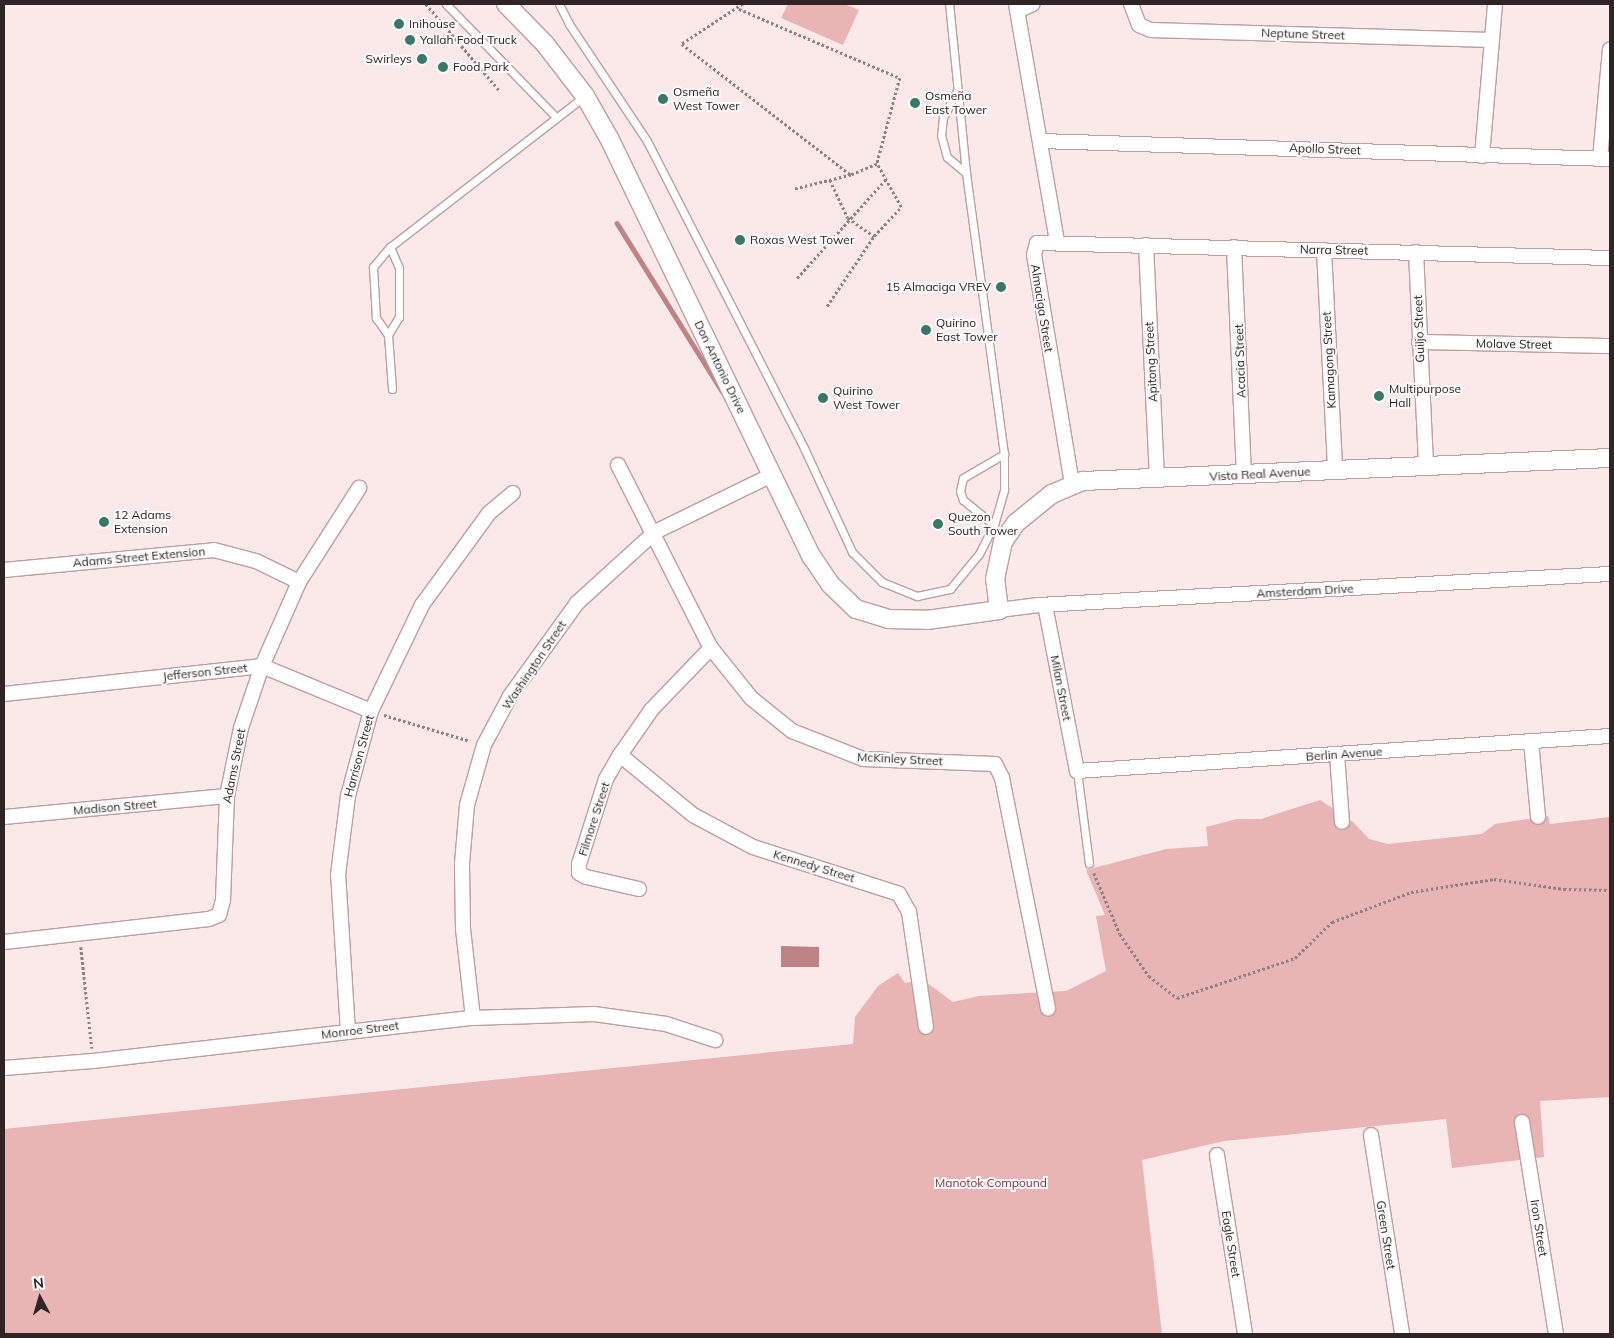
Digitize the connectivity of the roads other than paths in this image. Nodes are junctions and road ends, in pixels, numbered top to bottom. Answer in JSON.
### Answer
{"nodes":[{"id":1,"x":446,"y":4,"type":"edge"},
{"id":2,"x":559,"y":4,"type":"edge"},
{"id":3,"x":949,"y":4,"type":"edge"},
{"id":4,"x":1033,"y":4,"type":"edge"},
{"id":5,"x":1131,"y":4,"type":"edge"},
{"id":6,"x":1495,"y":4,"type":"edge"},
{"id":7,"x":512,"y":6,"type":"edge"},
{"id":8,"x":1016,"y":7,"type":"edge"},
{"id":9,"x":1491,"y":40,"type":"junction"},
{"id":10,"x":1610,"y":49,"type":"edge"},
{"id":11,"x":958,"y":90,"type":"junction"},
{"id":12,"x":585,"y":96,"type":"junction"},
{"id":13,"x":555,"y":116,"type":"junction"},
{"id":14,"x":1040,"y":141,"type":"junction"},
{"id":15,"x":1482,"y":156,"type":"junction"},
{"id":16,"x":1605,"y":159,"type":"edge"},
{"id":17,"x":966,"y":173,"type":"junction"},
{"id":18,"x":1057,"y":241,"type":"junction"},
{"id":19,"x":1146,"y":245,"type":"junction"},
{"id":20,"x":390,"y":247,"type":"junction"},
{"id":21,"x":1234,"y":247,"type":"junction"},
{"id":22,"x":1324,"y":250,"type":"junction"},
{"id":23,"x":1416,"y":252,"type":"junction"},
{"id":24,"x":1610,"y":258,"type":"edge"},
{"id":25,"x":388,"y":335,"type":"junction"},
{"id":26,"x":1419,"y":342,"type":"junction"},
{"id":27,"x":1610,"y":346,"type":"edge"},
{"id":28,"x":392,"y":389,"type":"dead end"},
{"id":29,"x":1004,"y":454,"type":"junction"},
{"id":30,"x":1610,"y":458,"type":"edge"},
{"id":31,"x":618,"y":465,"type":"dead end"},
{"id":32,"x":1426,"y":465,"type":"junction"},
{"id":33,"x":1335,"y":469,"type":"junction"},
{"id":34,"x":772,"y":475,"type":"junction"},
{"id":35,"x":1244,"y":475,"type":"junction"},
{"id":36,"x":1157,"y":479,"type":"junction"},
{"id":37,"x":1072,"y":484,"type":"junction"},
{"id":38,"x":359,"y":488,"type":"dead end"},
{"id":39,"x":513,"y":493,"type":"dead end"},
{"id":40,"x":994,"y":525,"type":"junction"},
{"id":41,"x":654,"y":532,"type":"junction"},
{"id":42,"x":4,"y":570,"type":"edge"},
{"id":43,"x":1610,"y":574,"type":"edge"},
{"id":44,"x":299,"y":582,"type":"junction"},
{"id":45,"x":1045,"y":605,"type":"junction"},
{"id":46,"x":999,"y":610,"type":"junction"},
{"id":47,"x":711,"y":648,"type":"junction"},
{"id":48,"x":262,"y":666,"type":"junction"},
{"id":49,"x":4,"y":694,"type":"edge"},
{"id":50,"x":371,"y":711,"type":"junction"},
{"id":51,"x":1610,"y":736,"type":"edge"},
{"id":52,"x":1531,"y":741,"type":"junction"},
{"id":53,"x":1337,"y":754,"type":"junction"},
{"id":54,"x":620,"y":755,"type":"junction"},
{"id":55,"x":1077,"y":771,"type":"junction"},
{"id":56,"x":226,"y":796,"type":"junction"},
{"id":57,"x":4,"y":817,"type":"edge"},
{"id":58,"x":1538,"y":817,"type":"dead end"},
{"id":59,"x":1342,"y":822,"type":"dead end"},
{"id":60,"x":1090,"y":863,"type":"road end"},
{"id":61,"x":639,"y":889,"type":"dead end"},
{"id":62,"x":4,"y":942,"type":"edge"},
{"id":63,"x":1048,"y":1008,"type":"dead end"},
{"id":64,"x":473,"y":1018,"type":"junction"},
{"id":65,"x":926,"y":1027,"type":"dead end"},
{"id":66,"x":348,"y":1032,"type":"junction"},
{"id":67,"x":715,"y":1040,"type":"dead end"},
{"id":68,"x":4,"y":1068,"type":"edge"},
{"id":69,"x":1522,"y":1122,"type":"dead end"},
{"id":70,"x":1371,"y":1135,"type":"dead end"},
{"id":71,"x":1217,"y":1155,"type":"dead end"},
{"id":72,"x":1245,"y":1334,"type":"edge"},
{"id":73,"x":1402,"y":1334,"type":"edge"},
{"id":74,"x":1556,"y":1334,"type":"edge"}],
"edges":[{"from":1,"to":13,"type":"lane"},
{"from":2,"to":40,"type":"lane"},
{"from":3,"to":11,"type":"lane"},
{"from":4,"to":8,"type":"street"},
{"from":5,"to":9,"type":"street","name":"Neptune Street"},
{"from":6,"to":9,"type":"street"},
{"from":7,"to":12,"type":"street","name":"Don Antonio Drive"},
{"from":8,"to":14,"type":"street"},
{"from":9,"to":15,"type":"street"},
{"from":10,"to":16,"type":"street"},
{"from":11,"to":17,"type":"lane"},
{"from":11,"to":17,"type":"lane"},
{"from":12,"to":13,"type":"lane"},
{"from":12,"to":34,"type":"street","name":"Don Antonio Drive"},
{"from":13,"to":20,"type":"lane"},
{"from":14,"to":15,"type":"street","name":"Apollo Street"},
{"from":14,"to":18,"type":"street"},
{"from":15,"to":16,"type":"street","name":"Apollo Street"},
{"from":17,"to":29,"type":"lane"},
{"from":18,"to":19,"type":"street","name":"Narra Street"},
{"from":18,"to":37,"type":"street","name":"Almaciga Street"},
{"from":19,"to":21,"type":"street","name":"Narra Street"},
{"from":19,"to":36,"type":"street","name":"Apitong Street"},
{"from":20,"to":25,"type":"lane"},
{"from":20,"to":25,"type":"lane"},
{"from":21,"to":22,"type":"street","name":"Narra Street"},
{"from":21,"to":35,"type":"street","name":"Acacia Street"},
{"from":22,"to":23,"type":"street","name":"Narra Street"},
{"from":22,"to":33,"type":"street","name":"Kamagong Street"},
{"from":23,"to":24,"type":"street","name":"Narra Street"},
{"from":23,"to":26,"type":"street","name":"Guiljo Street"},
{"from":25,"to":28,"type":"lane"},
{"from":26,"to":27,"type":"street","name":"Molave Street"},
{"from":26,"to":32,"type":"street","name":"Guiljo Street"},
{"from":29,"to":40,"type":"lane"},
{"from":29,"to":40,"type":"lane"},
{"from":30,"to":32,"type":"street","name":"Vista Real Avenue"},
{"from":31,"to":41,"type":"street","name":"McKinley Street"},
{"from":32,"to":33,"type":"street","name":"Vista Real Avenue"},
{"from":33,"to":35,"type":"street","name":"Vista Real Avenue"},
{"from":34,"to":41,"type":"street","name":"Washington Street"},
{"from":34,"to":46,"type":"street","name":"Don Antonio Drive"},
{"from":35,"to":36,"type":"street","name":"Vista Real Avenue"},
{"from":36,"to":37,"type":"street","name":"Vista Real Avenue"},
{"from":37,"to":46,"type":"street","name":"Vista Real Avenue"},
{"from":38,"to":44,"type":"street","name":"Adams Street"},
{"from":39,"to":50,"type":"street","name":"Harrison Street"},
{"from":41,"to":47,"type":"street","name":"McKinley Street"},
{"from":41,"to":64,"type":"street","name":"Washington Street"},
{"from":42,"to":44,"type":"street","name":"Adams Street Extension"},
{"from":43,"to":45,"type":"street","name":"Amsterdam Drive"},
{"from":44,"to":48,"type":"street","name":"Adams Street"},
{"from":45,"to":46,"type":"street","name":"Amsterdam Drive"},
{"from":45,"to":55,"type":"street","name":"Milan Street"},
{"from":47,"to":54,"type":"street","name":"Filmore Street"},
{"from":47,"to":63,"type":"street","name":"McKinley Street"},
{"from":48,"to":49,"type":"street","name":"Jefferson Street"},
{"from":48,"to":50,"type":"street","name":"Jefferson Street"},
{"from":48,"to":56,"type":"street","name":"Adams Street"},
{"from":50,"to":66,"type":"street","name":"Harrison Street"},
{"from":51,"to":52,"type":"street","name":"Berlin Avenue"},
{"from":52,"to":53,"type":"street","name":"Berlin Avenue"},
{"from":52,"to":58,"type":"street"},
{"from":53,"to":55,"type":"street","name":"Berlin Avenue"},
{"from":53,"to":59,"type":"street"},
{"from":54,"to":61,"type":"street","name":"Filmore Street"},
{"from":54,"to":65,"type":"street","name":"Kennedy Street"},
{"from":55,"to":60,"type":"lane"},
{"from":56,"to":57,"type":"street","name":"Madison Street"},
{"from":56,"to":62,"type":"street","name":"Adams Street"},
{"from":64,"to":66,"type":"street","name":"Monroe Street"},
{"from":64,"to":67,"type":"street","name":"Monroe Street"},
{"from":66,"to":68,"type":"street","name":"Monroe Street"},
{"from":69,"to":74,"type":"street","name":"Iron Street"},
{"from":70,"to":73,"type":"street","name":"Green Street"},
{"from":71,"to":72,"type":"street","name":"Eagle Street"}]}
